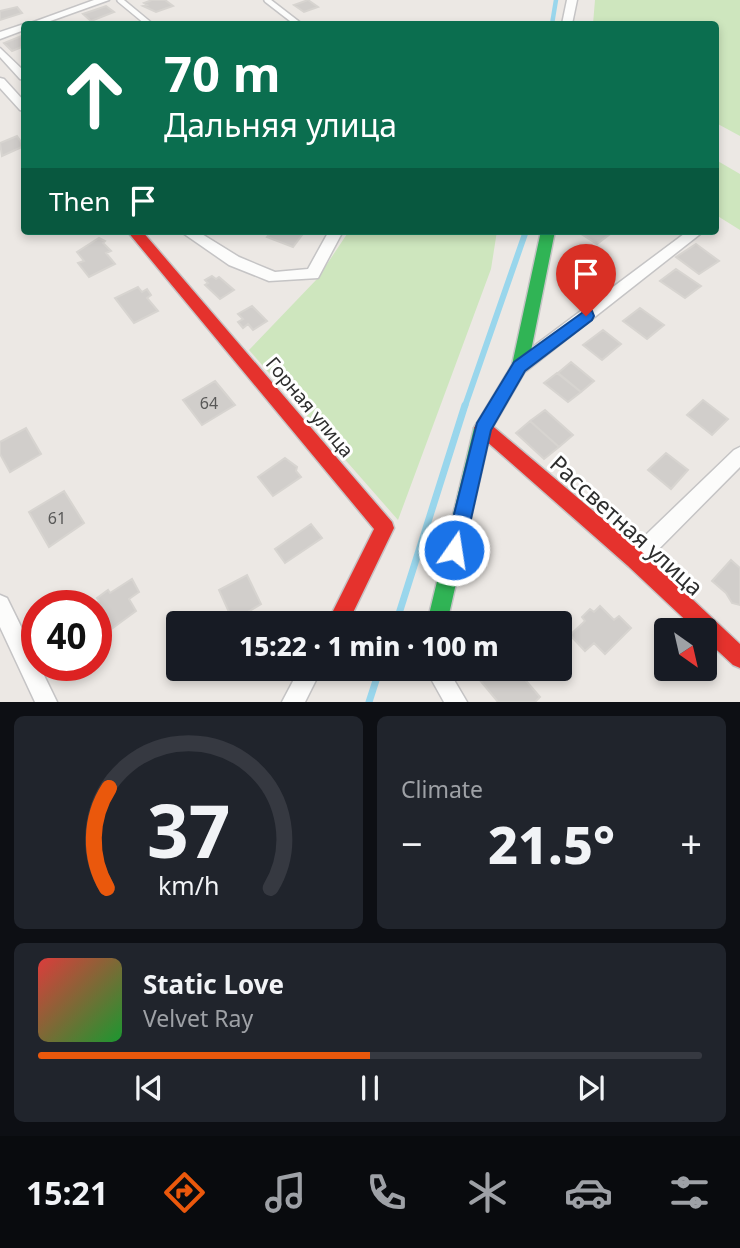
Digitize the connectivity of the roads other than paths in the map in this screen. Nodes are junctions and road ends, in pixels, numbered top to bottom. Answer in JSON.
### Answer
{"nodes":[{"id":1,"x":104,"y":0,"type":"edge"},
{"id":2,"x":120,"y":0,"type":"edge"},
{"id":3,"x":267,"y":0,"type":"edge"},
{"id":4,"x":572,"y":0,"type":"edge"},
{"id":5,"x":42,"y":21,"type":"edge"},
{"id":6,"x":145,"y":21,"type":"edge"},
{"id":7,"x":294,"y":21,"type":"edge"},
{"id":8,"x":568,"y":21,"type":"edge"},
{"id":9,"x":21,"y":28,"type":"edge"},
{"id":10,"x":0,"y":36,"type":"edge"},
{"id":11,"x":0,"y":51,"type":"edge"},
{"id":12,"x":21,"y":74,"type":"edge"},
{"id":13,"x":0,"y":81,"type":"edge"},
{"id":14,"x":21,"y":105,"type":"edge"},
{"id":15,"x":142,"y":235,"type":"edge"},
{"id":16,"x":193,"y":235,"type":"edge"},
{"id":17,"x":335,"y":235,"type":"edge"},
{"id":18,"x":547,"y":235,"type":"edge"},
{"id":19,"x":692,"y":235,"type":"edge"},
{"id":20,"x":520,"y":366,"type":"junction"},
{"id":21,"x":483,"y":428,"type":"junction"},
{"id":22,"x":740,"y":456,"type":"edge"},
{"id":23,"x":635,"y":559,"type":"junction"},
{"id":24,"x":0,"y":605,"type":"edge"},
{"id":25,"x":343,"y":611,"type":"edge"},
{"id":26,"x":440,"y":611,"type":"edge"},
{"id":27,"x":740,"y":658,"type":"edge"},
{"id":28,"x":305,"y":681,"type":"edge"},
{"id":29,"x":443,"y":681,"type":"edge"},
{"id":30,"x":46,"y":702,"type":"edge"},
{"id":31,"x":293,"y":702,"type":"edge"},
{"id":32,"x":456,"y":702,"type":"edge"}],
"edges":[{"from":1,"to":5,"type":"street"},
{"from":2,"to":6,"type":"lane"},
{"from":3,"to":7,"type":"lane"},
{"from":4,"to":8,"type":"street"},
{"from":9,"to":10,"type":"street"},
{"from":11,"to":12,"type":"street"},
{"from":13,"to":14,"type":"street"},
{"from":15,"to":25,"type":"street","name":"Горная улица"},
{"from":16,"to":17,"type":"street"},
{"from":18,"to":20,"type":"street"},
{"from":19,"to":20,"type":"street"},
{"from":20,"to":21,"type":"street"},
{"from":21,"to":23,"type":"street","name":"Рассветная улица"},
{"from":21,"to":26,"type":"street"},
{"from":22,"to":23,"type":"street"},
{"from":23,"to":27,"type":"street","name":"Рассветная улица"},
{"from":24,"to":30,"type":"street"},
{"from":28,"to":31,"type":"street"},
{"from":29,"to":32,"type":"street"}]}
